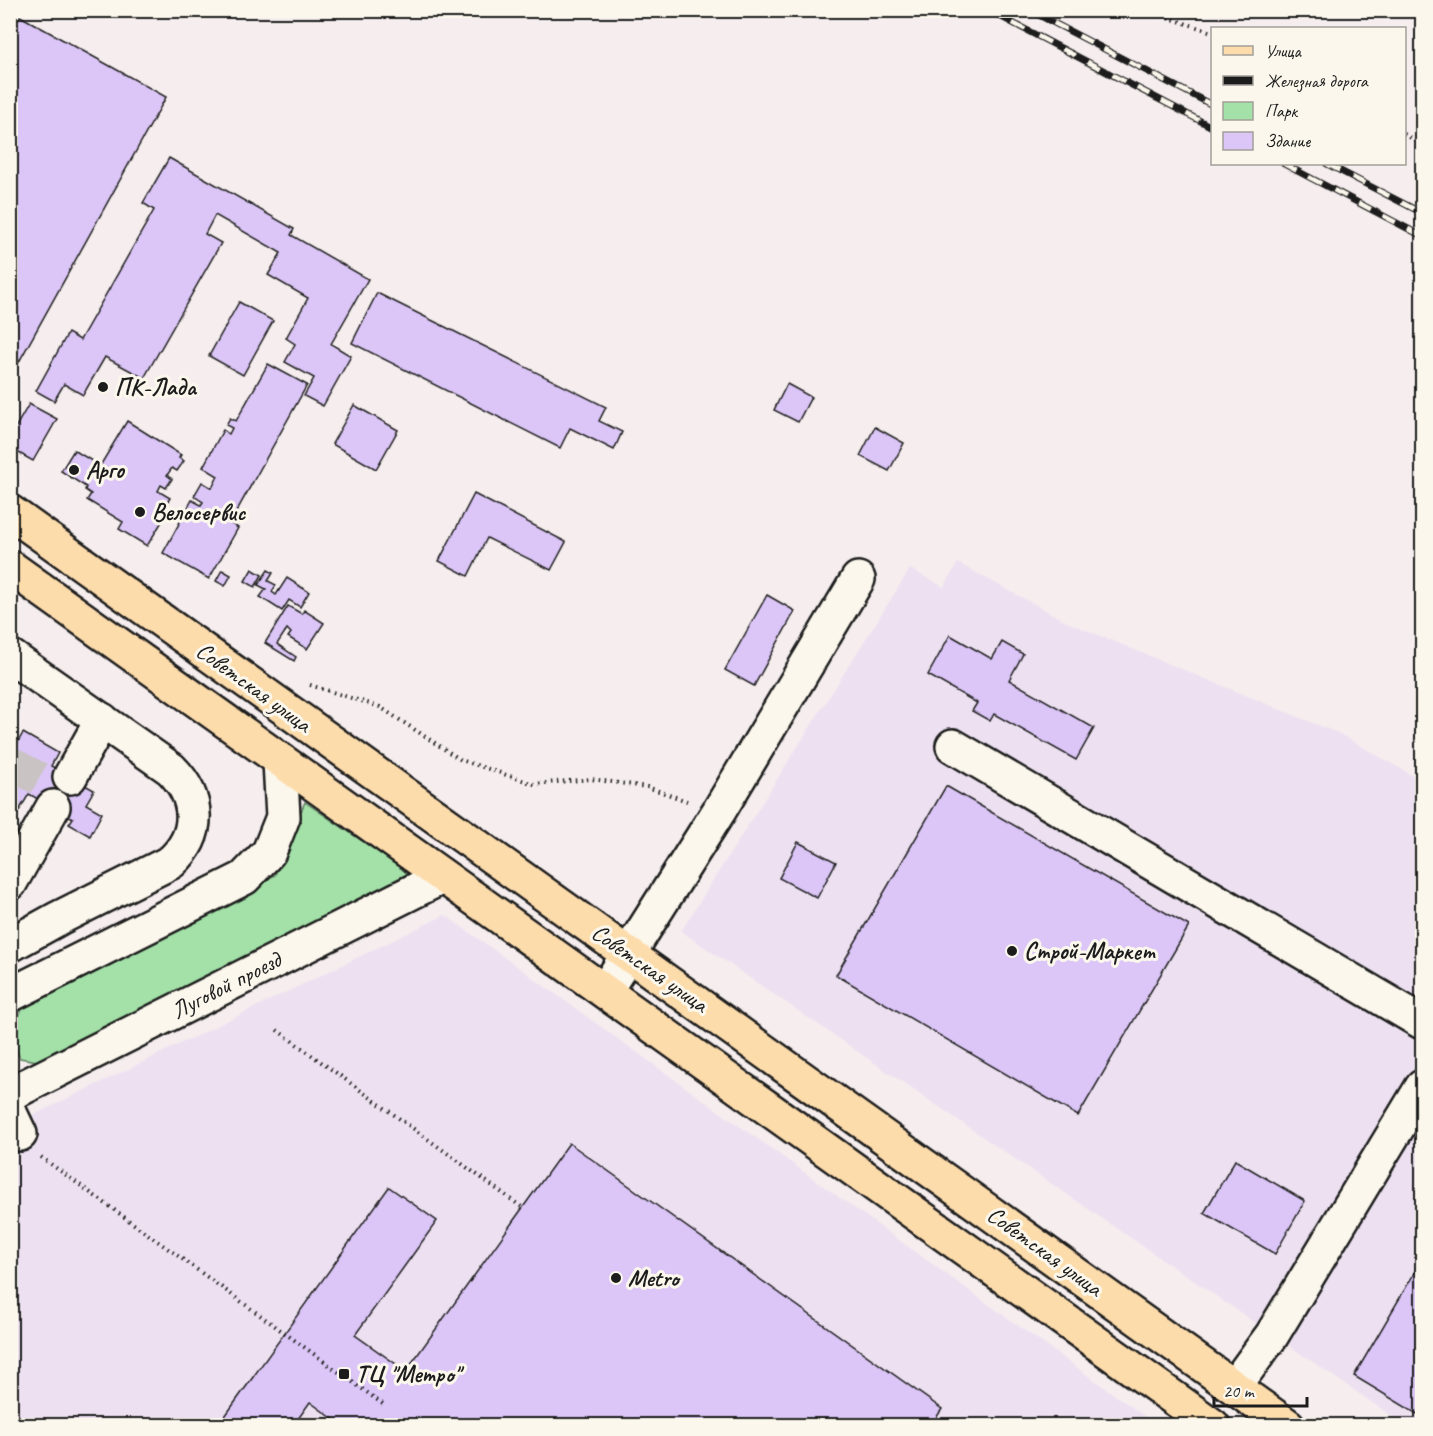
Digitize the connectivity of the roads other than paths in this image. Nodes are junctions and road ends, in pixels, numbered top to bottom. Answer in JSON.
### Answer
{"nodes":[{"id":1,"x":10,"y":512,"type":"edge"},
{"id":2,"x":10,"y":567,"type":"edge"},
{"id":3,"x":858,"y":579,"type":"dead end"},
{"id":4,"x":10,"y":656,"type":"edge"},
{"id":5,"x":102,"y":720,"type":"junction"},
{"id":6,"x":952,"y":746,"type":"dead end"},
{"id":7,"x":280,"y":761,"type":"junction"},
{"id":8,"x":70,"y":777,"type":"dead end"},
{"id":9,"x":53,"y":807,"type":"dead end"},
{"id":10,"x":441,"y":877,"type":"junction"},
{"id":11,"x":10,"y":883,"type":"edge"},
{"id":12,"x":12,"y":937,"type":"edge"},
{"id":13,"x":630,"y":954,"type":"junction"},
{"id":14,"x":605,"y":991,"type":"junction"},
{"id":15,"x":10,"y":995,"type":"edge"},
{"id":16,"x":1422,"y":1022,"type":"edge"},
{"id":17,"x":1422,"y":1087,"type":"edge"},
{"id":18,"x":10,"y":1094,"type":"edge"},
{"id":19,"x":1234,"y":1387,"type":"junction"},
{"id":20,"x":1199,"y":1422,"type":"edge"},
{"id":21,"x":1288,"y":1425,"type":"edge"}],
"edges":[{"from":1,"to":13,"type":"main road","name":"Советская улица"},
{"from":2,"to":7,"type":"main road","name":"Советская улица"},
{"from":3,"to":13,"type":"street"},
{"from":4,"to":5,"type":"street"},
{"from":5,"to":8,"type":"street"},
{"from":5,"to":12,"type":"street"},
{"from":6,"to":16,"type":"street"},
{"from":7,"to":10,"type":"main road","name":"Советская улица"},
{"from":7,"to":15,"type":"street"},
{"from":9,"to":11,"type":"street"},
{"from":10,"to":14,"type":"main road","name":"Советская улица"},
{"from":10,"to":18,"type":"street","name":"Луговой проезд"},
{"from":13,"to":14,"type":"street"},
{"from":13,"to":19,"type":"main road","name":"Советская улица"},
{"from":14,"to":20,"type":"main road","name":"Советская улица"},
{"from":17,"to":19,"type":"street"},
{"from":19,"to":21,"type":"main road","name":"Советская улица"}]}
